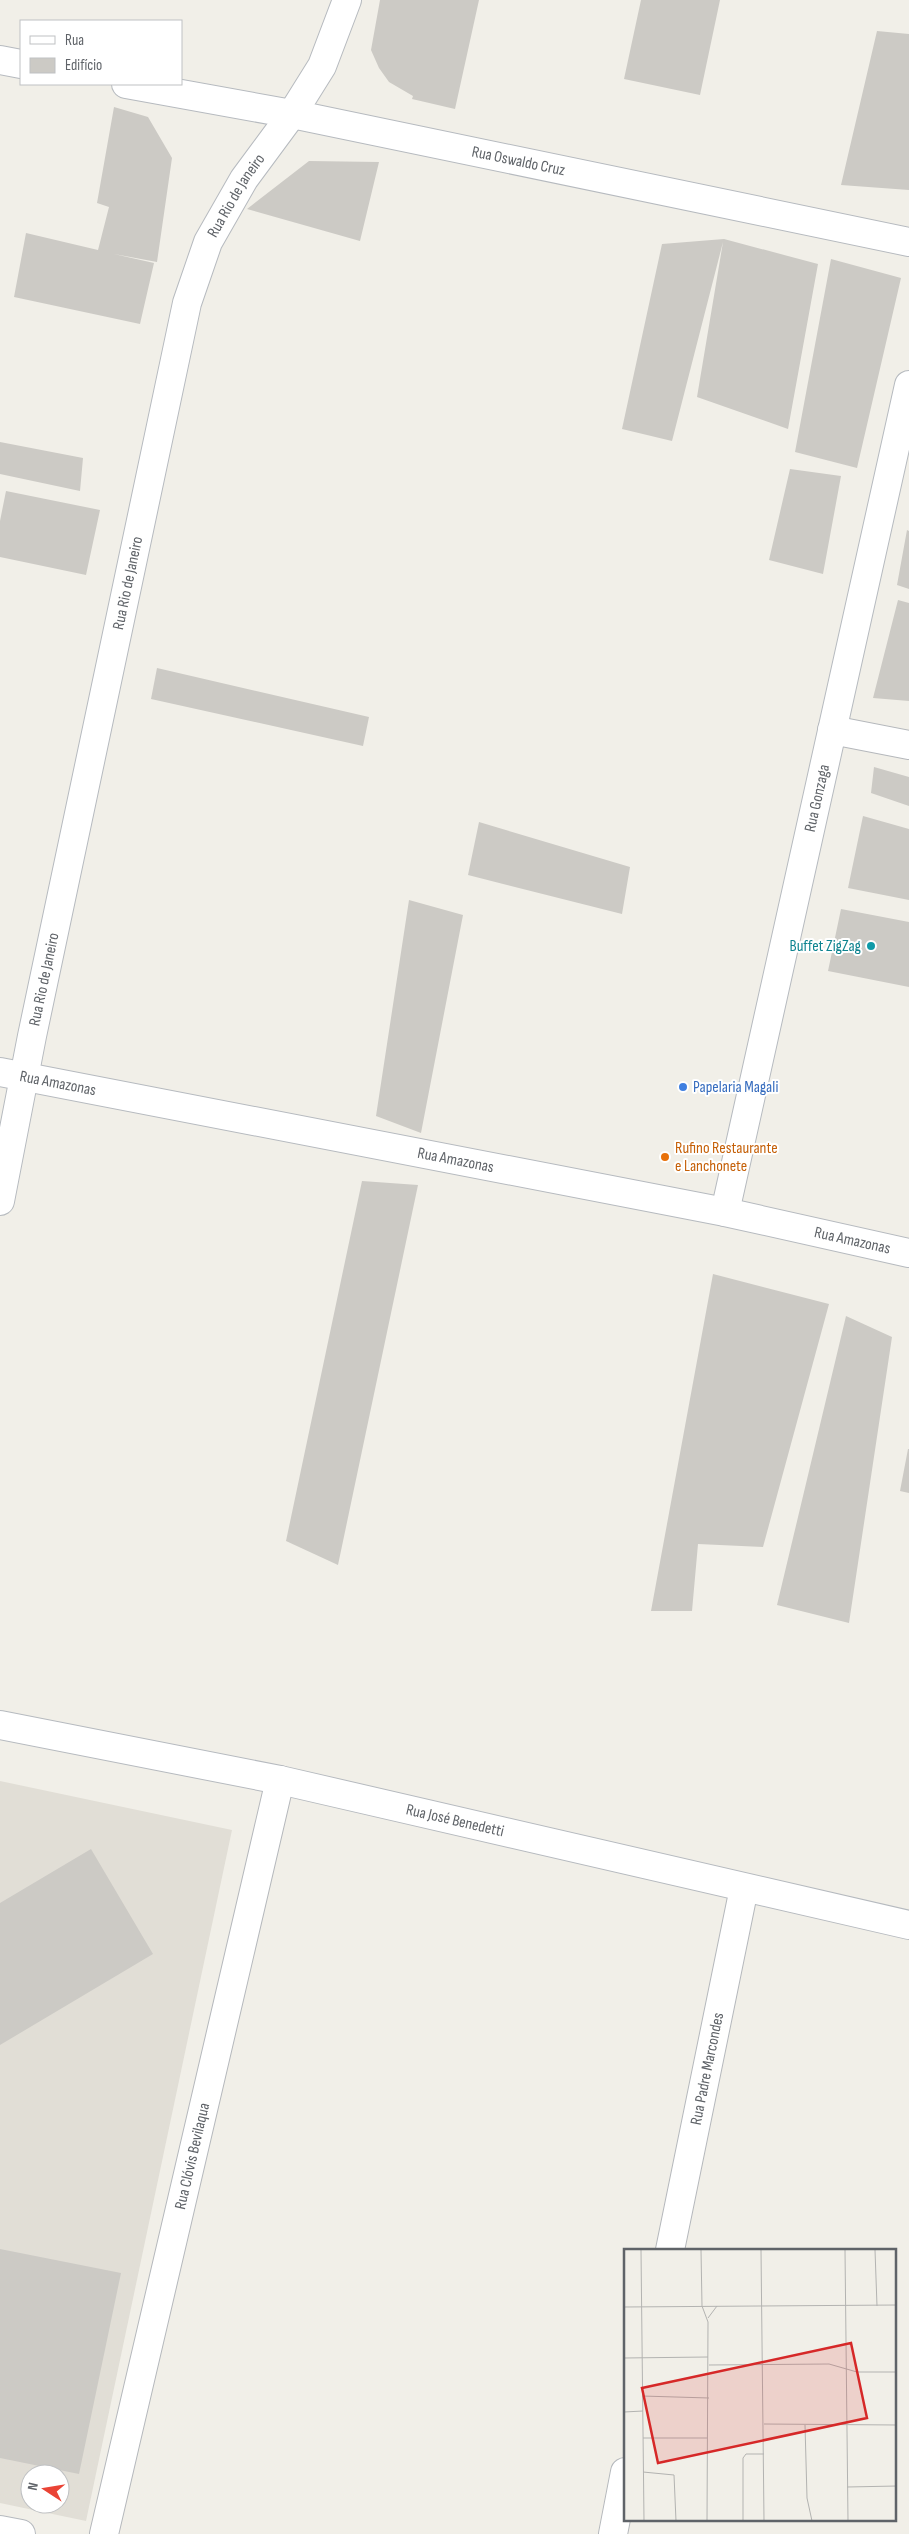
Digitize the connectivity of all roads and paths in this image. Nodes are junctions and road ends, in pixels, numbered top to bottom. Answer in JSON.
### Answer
{"nodes":[{"id":1,"x":347,"y":0,"type":"edge"},
{"id":2,"x":0,"y":60,"type":"edge"},
{"id":3,"x":20,"y":64,"type":"edge"},
{"id":4,"x":132,"y":85,"type":"edge"},
{"id":5,"x":292,"y":114,"type":"junction"},
{"id":6,"x":909,"y":242,"type":"edge"},
{"id":7,"x":909,"y":385,"type":"edge"},
{"id":8,"x":832,"y":730,"type":"junction"},
{"id":9,"x":909,"y":745,"type":"edge"},
{"id":10,"x":12,"y":1074,"type":"edge"},
{"id":11,"x":0,"y":1201,"type":"edge"},
{"id":12,"x":725,"y":1212,"type":"junction"},
{"id":13,"x":909,"y":1253,"type":"edge"},
{"id":14,"x":0,"y":1725,"type":"edge"},
{"id":15,"x":280,"y":1780,"type":"junction"},
{"id":16,"x":744,"y":1888,"type":"junction"},
{"id":17,"x":909,"y":1925,"type":"edge"},
{"id":18,"x":670,"y":2249,"type":"edge"},
{"id":19,"x":624,"y":2477,"type":"edge"},
{"id":20,"x":0,"y":2530,"type":"edge"},
{"id":21,"x":21,"y":2534,"type":"edge"},
{"id":22,"x":104,"y":2534,"type":"edge"},
{"id":23,"x":613,"y":2534,"type":"edge"}],
"edges":[{"from":1,"to":5,"type":"street","name":"Rua Rio de Janeiro"},
{"from":2,"to":3,"type":"street"},
{"from":4,"to":5,"type":"street","name":"Rua Oswaldo Cruz"},
{"from":5,"to":6,"type":"street","name":"Rua Oswaldo Cruz"},
{"from":5,"to":10,"type":"street","name":"Rua Rio de Janeiro"},
{"from":7,"to":8,"type":"street","name":"Rua Gonzaga"},
{"from":8,"to":9,"type":"street"},
{"from":8,"to":12,"type":"street","name":"Rua Gonzaga"},
{"from":10,"to":11,"type":"street","name":"Rua Rio de Janeiro"},
{"from":10,"to":12,"type":"street","name":"Rua Amazonas"},
{"from":12,"to":13,"type":"street","name":"Rua Amazonas"},
{"from":14,"to":15,"type":"street","name":"Rua José Benedetti"},
{"from":15,"to":16,"type":"street","name":"Rua José Benedetti"},
{"from":15,"to":22,"type":"street","name":"Rua Clóvis Bevilaqua"},
{"from":16,"to":17,"type":"street","name":"Rua José Benedetti"},
{"from":16,"to":18,"type":"street","name":"Rua Padre Marcondes"},
{"from":19,"to":23,"type":"street"},
{"from":20,"to":21,"type":"street"}]}
